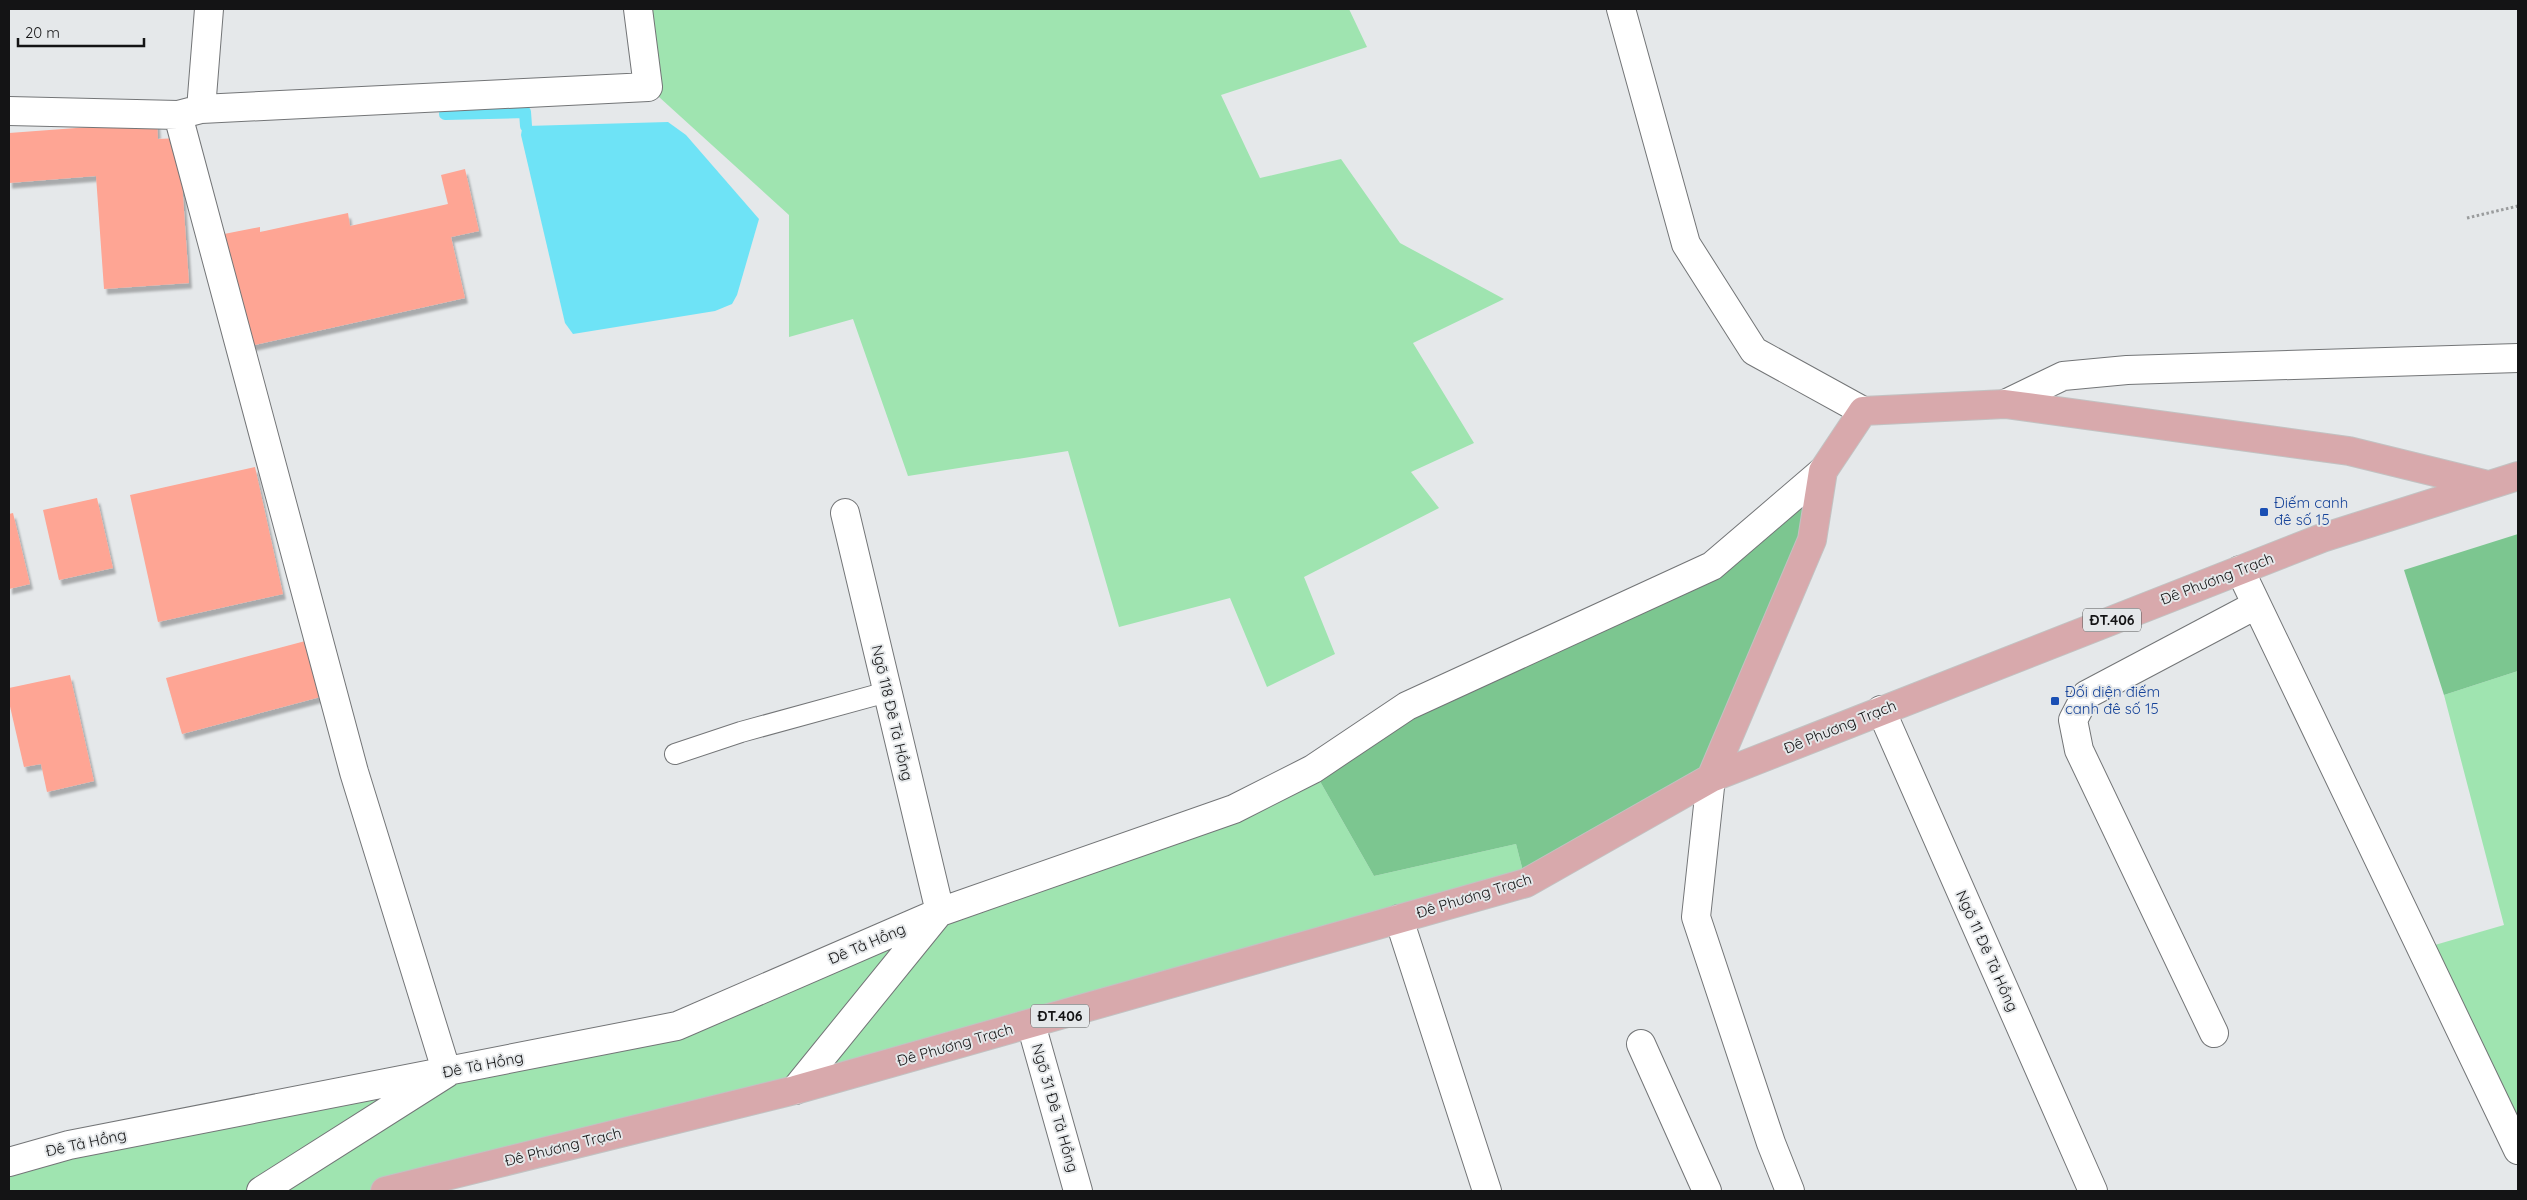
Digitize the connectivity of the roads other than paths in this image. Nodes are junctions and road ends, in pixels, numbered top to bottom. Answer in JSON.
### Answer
{"nodes":[{"id":1,"x":209,"y":9,"type":"edge"},
{"id":2,"x":638,"y":9,"type":"edge"},
{"id":3,"x":1621,"y":9,"type":"edge"},
{"id":4,"x":9,"y":111,"type":"edge"},
{"id":5,"x":190,"y":112,"type":"junction"},
{"id":6,"x":2518,"y":358,"type":"edge"},
{"id":7,"x":2005,"y":404,"type":"junction"},
{"id":8,"x":1863,"y":411,"type":"junction"},
{"id":9,"x":1823,"y":471,"type":"junction"},
{"id":10,"x":2518,"y":476,"type":"edge"},
{"id":11,"x":2488,"y":485,"type":"junction"},
{"id":12,"x":845,"y":513,"type":"dead end"},
{"id":13,"x":2240,"y":570,"type":"junction"},
{"id":14,"x":2256,"y":605,"type":"junction"},
{"id":15,"x":887,"y":692,"type":"junction"},
{"id":16,"x":1881,"y":710,"type":"junction"},
{"id":17,"x":675,"y":754,"type":"dead end"},
{"id":18,"x":1711,"y":778,"type":"junction"},
{"id":19,"x":940,"y":912,"type":"junction"},
{"id":20,"x":1399,"y":919,"type":"junction"},
{"id":21,"x":1031,"y":1024,"type":"junction"},
{"id":22,"x":2214,"y":1033,"type":"dead end"},
{"id":23,"x":1641,"y":1044,"type":"dead end"},
{"id":24,"x":447,"y":1072,"type":"junction"},
{"id":25,"x":795,"y":1090,"type":"junction"},
{"id":26,"x":2518,"y":1150,"type":"edge"},
{"id":27,"x":9,"y":1162,"type":"edge"},
{"id":28,"x":261,"y":1191,"type":"edge"},
{"id":29,"x":385,"y":1191,"type":"edge"},
{"id":30,"x":1078,"y":1191,"type":"edge"},
{"id":31,"x":1487,"y":1191,"type":"edge"},
{"id":32,"x":1707,"y":1191,"type":"edge"},
{"id":33,"x":1790,"y":1191,"type":"edge"},
{"id":34,"x":2093,"y":1191,"type":"edge"}],
"edges":[{"from":1,"to":5,"type":"street"},
{"from":2,"to":5,"type":"street"},
{"from":3,"to":8,"type":"street"},
{"from":4,"to":5,"type":"street"},
{"from":5,"to":24,"type":"street"},
{"from":6,"to":7,"type":"street"},
{"from":7,"to":8,"type":"main road"},
{"from":7,"to":11,"type":"main road"},
{"from":8,"to":9,"type":"main road"},
{"from":9,"to":18,"type":"main road"},
{"from":9,"to":19,"type":"street","name":"Đê Tả Hồng"},
{"from":10,"to":11,"type":"main road","name":"Đê Phương Trạch","number":"ĐT.406"},
{"from":11,"to":13,"type":"main road","name":"Đê Phương Trạch","number":"ĐT.406"},
{"from":12,"to":15,"type":"street","name":"Ngõ 118 Đê Tả Hồng"},
{"from":13,"to":14,"type":"street"},
{"from":13,"to":16,"type":"main road","name":"Đê Phương Trạch","number":"ĐT.406"},
{"from":14,"to":22,"type":"street"},
{"from":14,"to":26,"type":"street"},
{"from":15,"to":17,"type":"lane"},
{"from":15,"to":19,"type":"street","name":"Ngõ 118 Đê Tả Hồng"},
{"from":16,"to":18,"type":"main road","name":"Đê Phương Trạch","number":"ĐT.406"},
{"from":16,"to":34,"type":"street","name":"Ngõ 11 Đê Tả Hồng"},
{"from":18,"to":20,"type":"main road","name":"Đê Phương Trạch","number":"ĐT.406"},
{"from":18,"to":33,"type":"street"},
{"from":19,"to":24,"type":"street","name":"Đê Tả Hồng"},
{"from":19,"to":25,"type":"street"},
{"from":20,"to":21,"type":"main road","name":"Đê Phương Trạch","number":"ĐT.406"},
{"from":20,"to":31,"type":"street"},
{"from":21,"to":25,"type":"main road","name":"Đê Phương Trạch","number":"ĐT.406"},
{"from":21,"to":30,"type":"street","name":"Ngõ 31 Đê Tả Hồng"},
{"from":23,"to":32,"type":"street"},
{"from":24,"to":27,"type":"street","name":"Đê Tả Hồng"},
{"from":24,"to":28,"type":"street"},
{"from":25,"to":29,"type":"main road","name":"Đê Phương Trạch","number":"ĐT.406"}]}
